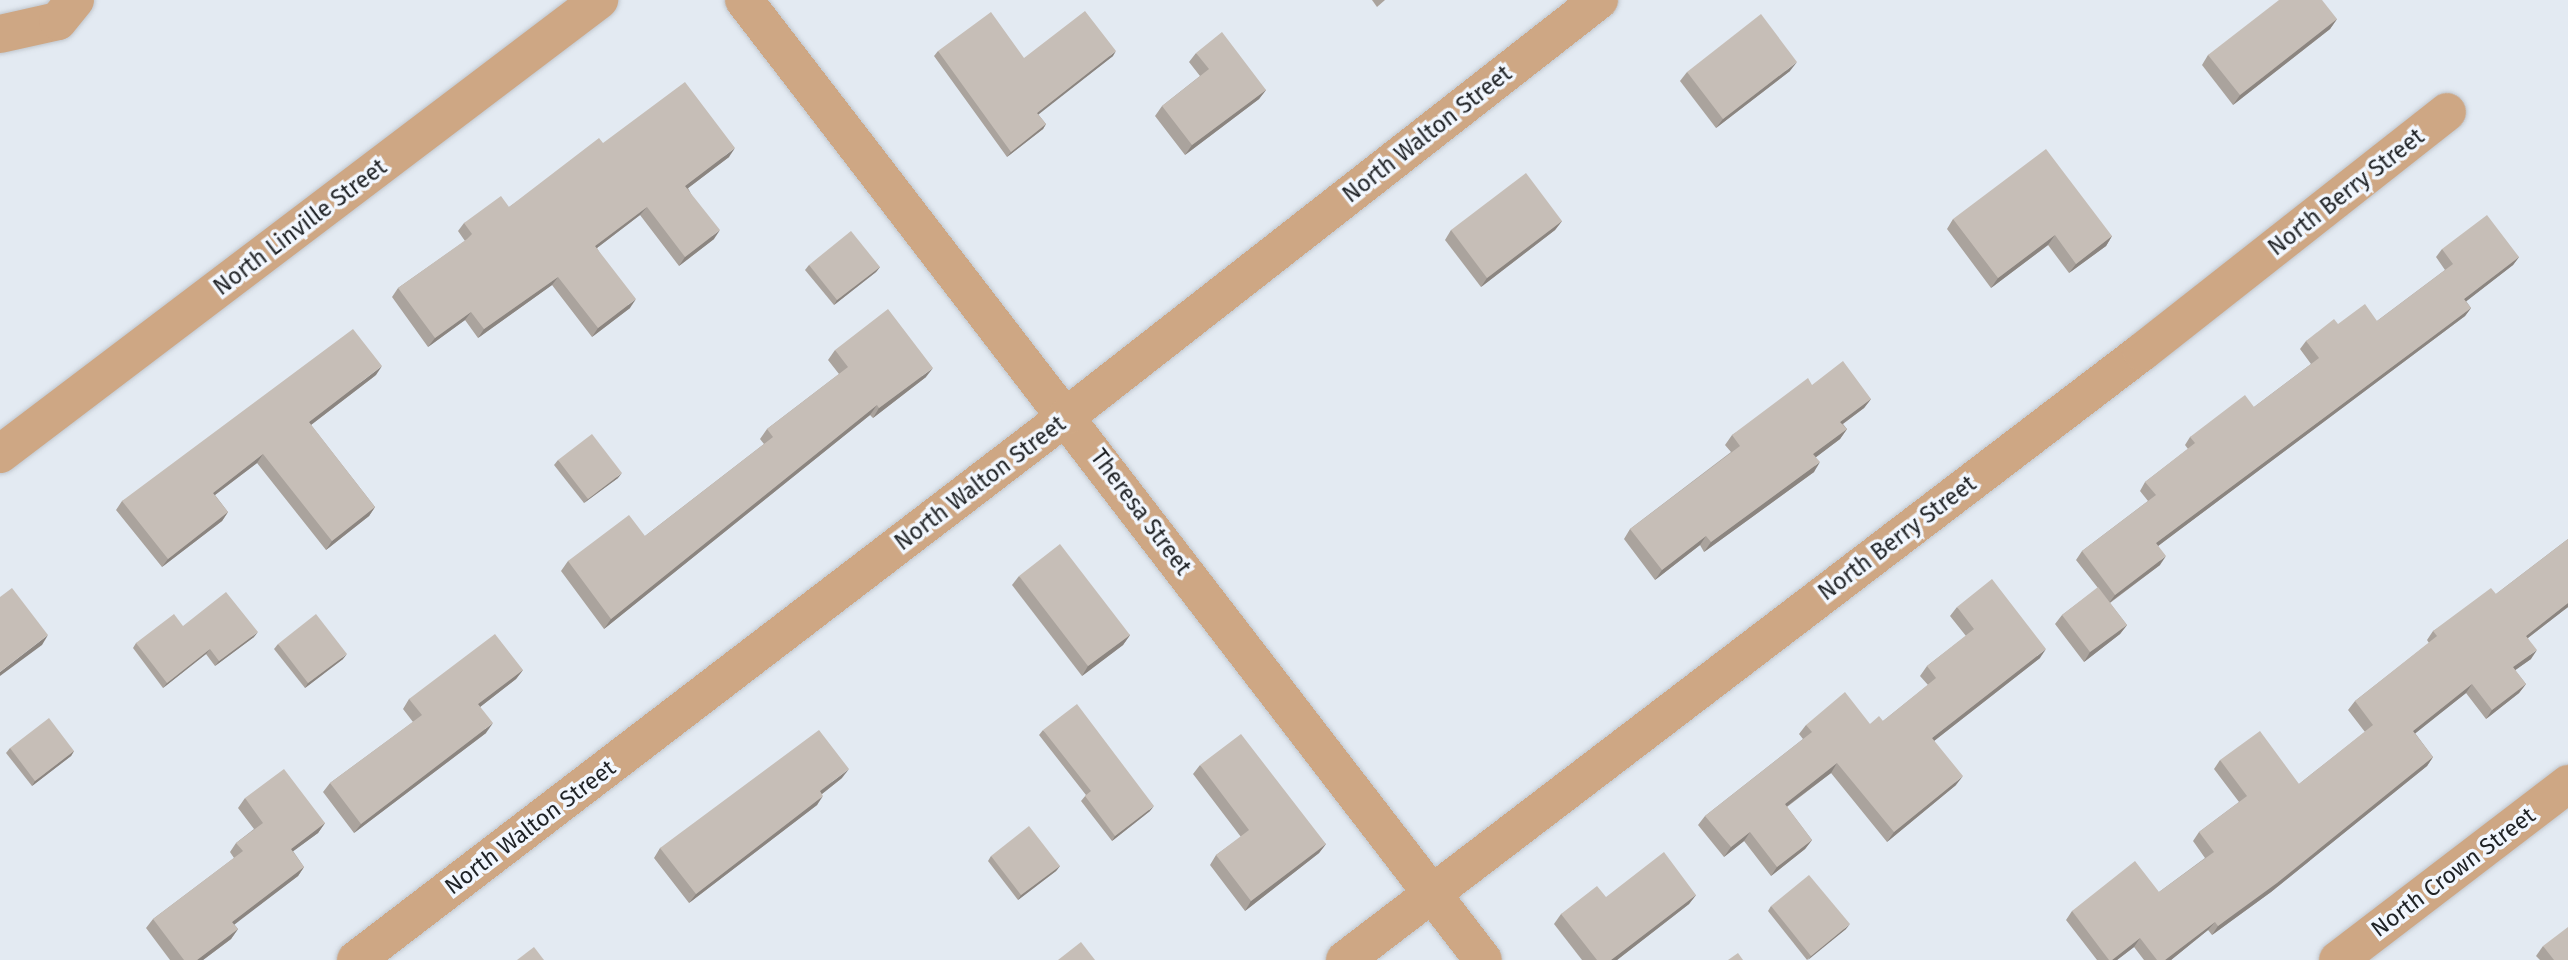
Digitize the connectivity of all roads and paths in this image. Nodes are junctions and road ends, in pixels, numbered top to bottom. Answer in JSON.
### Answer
{"nodes":[{"id":1,"x":75,"y":0,"type":"edge"},
{"id":2,"x":599,"y":0,"type":"edge"},
{"id":3,"x":744,"y":0,"type":"edge"},
{"id":4,"x":1599,"y":0,"type":"edge"},
{"id":5,"x":0,"y":34,"type":"edge"},
{"id":6,"x":2447,"y":112,"type":"dead end"},
{"id":7,"x":1068,"y":415,"type":"junction"},
{"id":8,"x":0,"y":454,"type":"edge"},
{"id":9,"x":2568,"y":784,"type":"edge"},
{"id":10,"x":1433,"y":892,"type":"junction"},
{"id":11,"x":356,"y":960,"type":"edge"},
{"id":12,"x":1345,"y":960,"type":"edge"},
{"id":13,"x":1483,"y":960,"type":"edge"},
{"id":14,"x":2338,"y":960,"type":"edge"}],
"edges":[{"from":1,"to":5,"type":"street"},
{"from":2,"to":8,"type":"street","name":"North Linville Street"},
{"from":3,"to":7,"type":"street","name":"Theresa Street"},
{"from":4,"to":7,"type":"street","name":"North Walton Street"},
{"from":6,"to":10,"type":"street","name":"North Berry Street"},
{"from":7,"to":10,"type":"street","name":"Theresa Street"},
{"from":7,"to":11,"type":"street","name":"North Walton Street"},
{"from":9,"to":14,"type":"street","name":"North Crown Street"},
{"from":10,"to":12,"type":"street","name":"North Berry Street"},
{"from":10,"to":13,"type":"street","name":"Theresa Street"}]}
